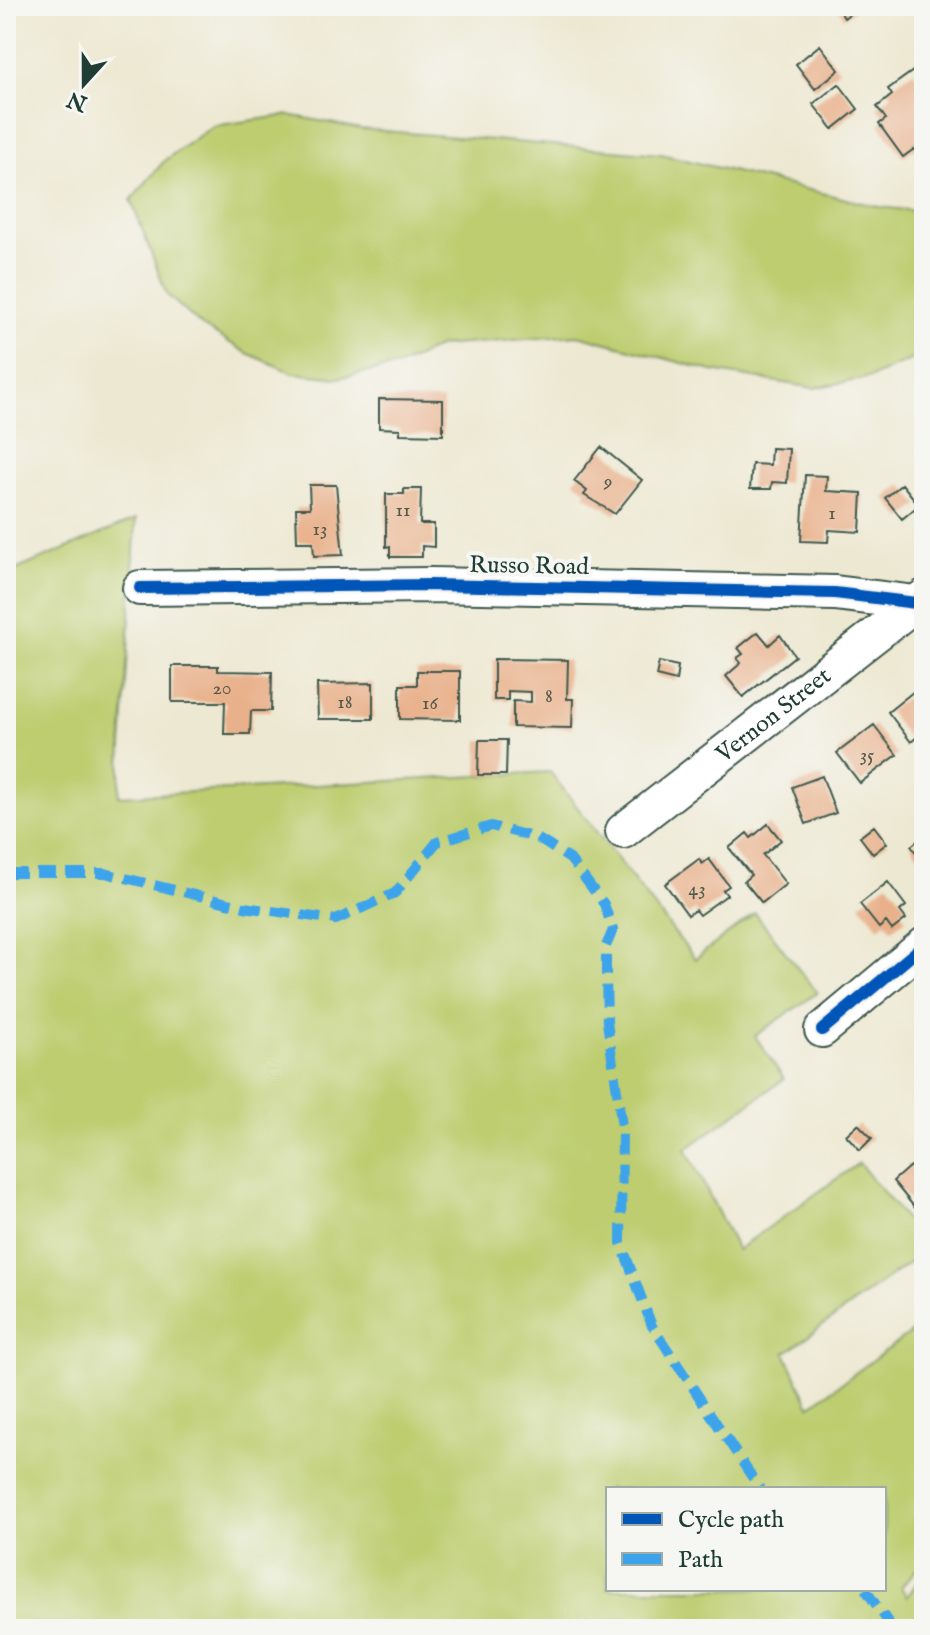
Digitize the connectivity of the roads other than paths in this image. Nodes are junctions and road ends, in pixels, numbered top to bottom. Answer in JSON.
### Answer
{"nodes":[{"id":1,"x":140,"y":588,"type":"dead end"},
{"id":2,"x":920,"y":600,"type":"edge"},
{"id":3,"x":623,"y":831,"type":"dead end"},
{"id":4,"x":924,"y":945,"type":"edge"},
{"id":5,"x":822,"y":1030,"type":"dead end"}],
"edges":[{"from":1,"to":2,"type":"street","name":"Russo Road"},
{"from":2,"to":3,"type":"street","name":"Vernon Street"},
{"from":4,"to":5,"type":"street"}]}
